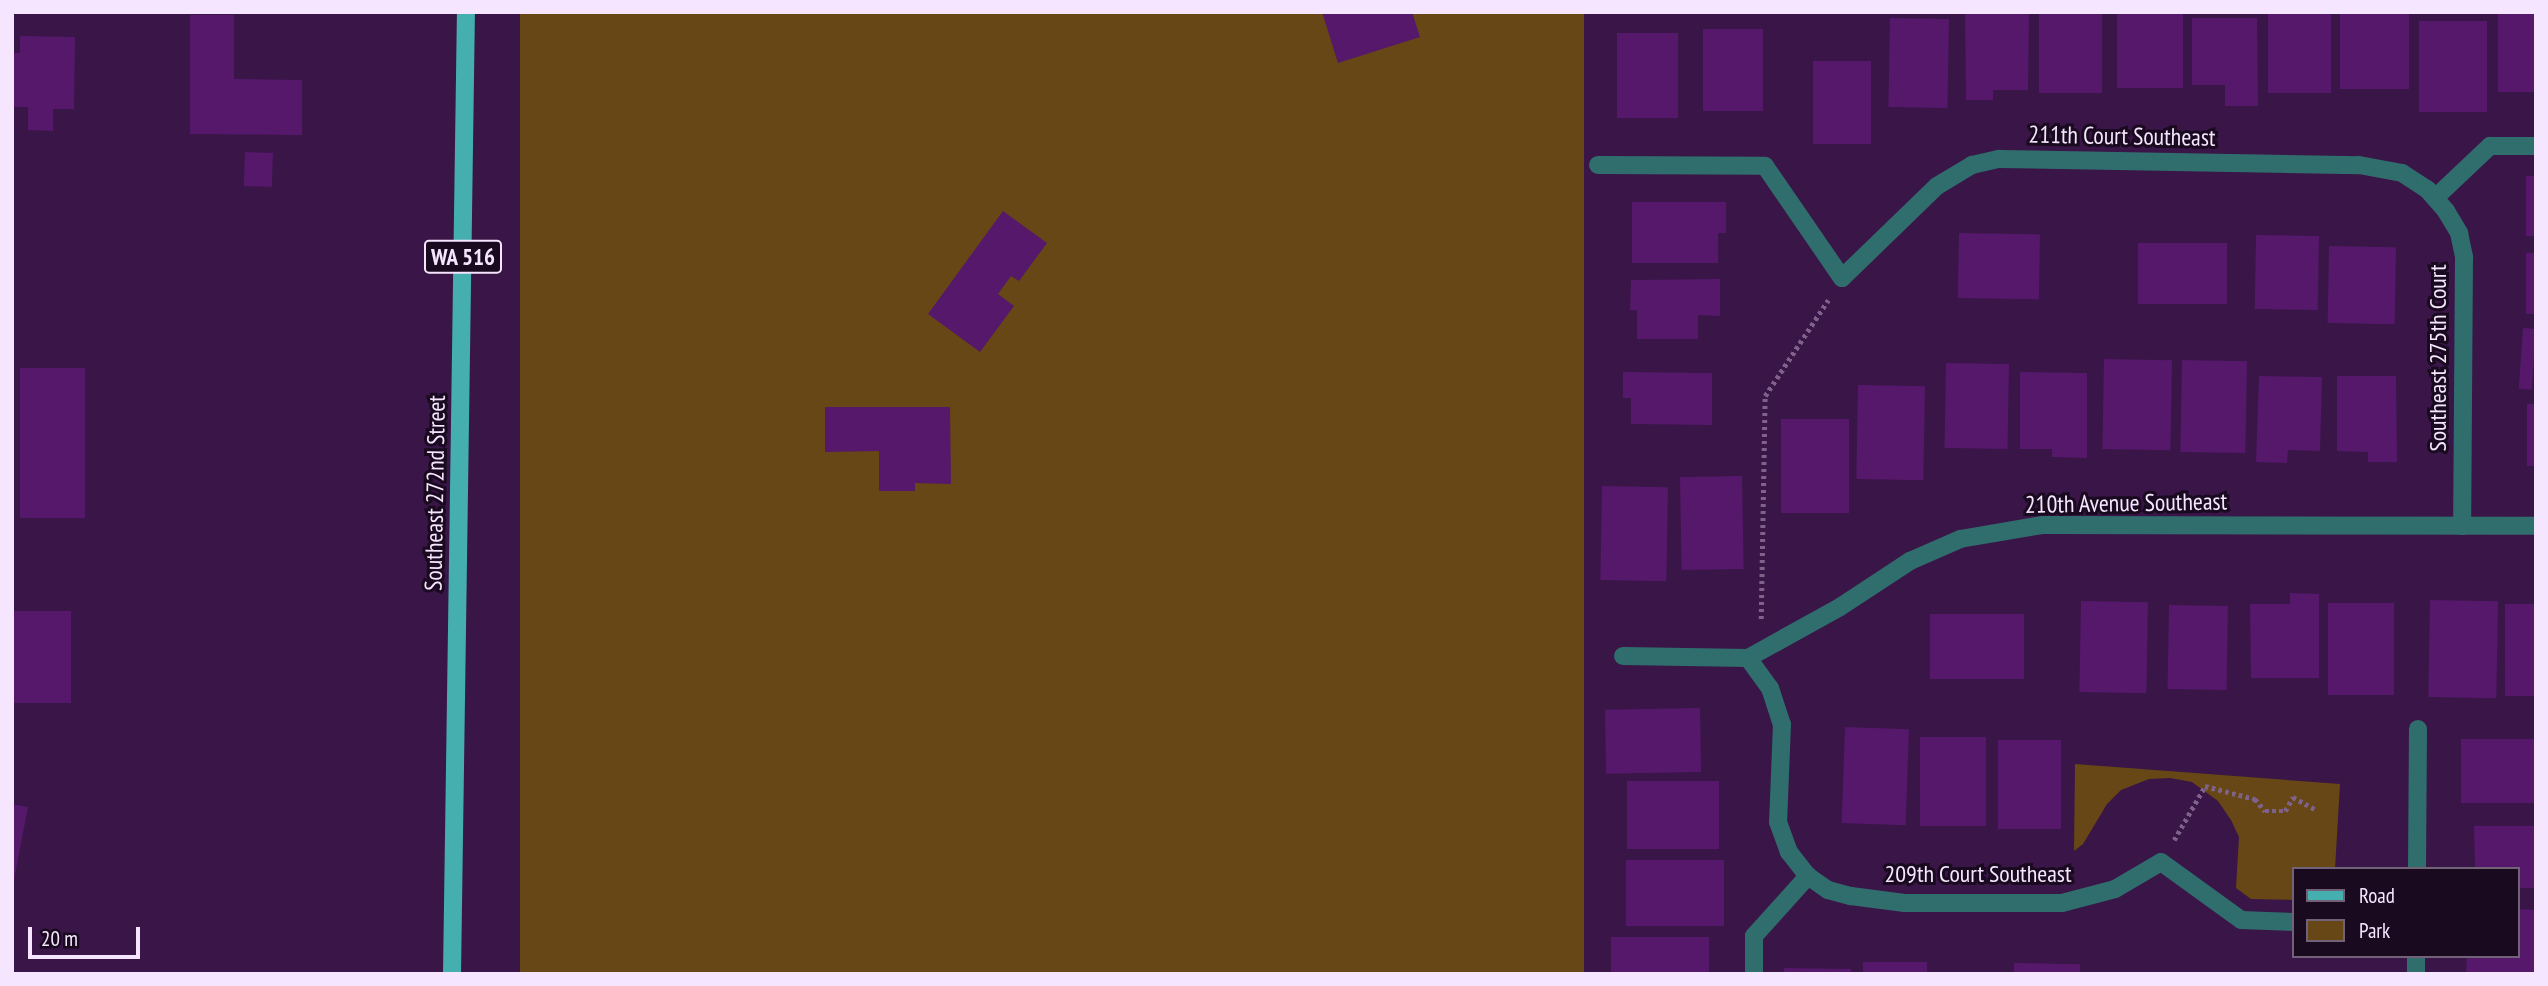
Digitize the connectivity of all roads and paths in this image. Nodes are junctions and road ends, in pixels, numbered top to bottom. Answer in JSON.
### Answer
{"nodes":[{"id":1,"x":466,"y":12,"type":"edge"},
{"id":2,"x":2536,"y":146,"type":"edge"},
{"id":3,"x":1598,"y":165,"type":"dead end"},
{"id":4,"x":2435,"y":198,"type":"junction"},
{"id":5,"x":1842,"y":278,"type":"junction"},
{"id":6,"x":2462,"y":526,"type":"junction"},
{"id":7,"x":2536,"y":526,"type":"edge"},
{"id":8,"x":1754,"y":655,"type":"junction"},
{"id":9,"x":1623,"y":656,"type":"dead end"},
{"id":10,"x":2418,"y":729,"type":"dead end"},
{"id":11,"x":2316,"y":810,"type":"dead end"},
{"id":12,"x":2161,"y":862,"type":"junction"},
{"id":13,"x":2417,"y":867,"type":"edge"},
{"id":14,"x":1808,"y":876,"type":"junction"},
{"id":15,"x":2292,"y":922,"type":"edge"},
{"id":16,"x":452,"y":974,"type":"edge"},
{"id":17,"x":1754,"y":974,"type":"edge"}],
"edges":[{"from":1,"to":16,"type":"main road","name":"Southeast 272nd Street","number":"WA 516"},
{"from":2,"to":4,"type":"street"},
{"from":3,"to":5,"type":"street"},
{"from":4,"to":5,"type":"street","name":"211th Court Southeast"},
{"from":4,"to":6,"type":"street","name":"Southeast 275th Court"},
{"from":5,"to":8,"type":"path"},
{"from":6,"to":7,"type":"street","name":"210th Avenue Southeast"},
{"from":6,"to":8,"type":"street","name":"210th Avenue Southeast"},
{"from":8,"to":9,"type":"street","name":"210th Avenue Southeast"},
{"from":8,"to":14,"type":"street"},
{"from":10,"to":13,"type":"street"},
{"from":11,"to":12,"type":"path"},
{"from":12,"to":14,"type":"street","name":"209th Court Southeast"},
{"from":12,"to":15,"type":"street"},
{"from":14,"to":17,"type":"street"}]}
